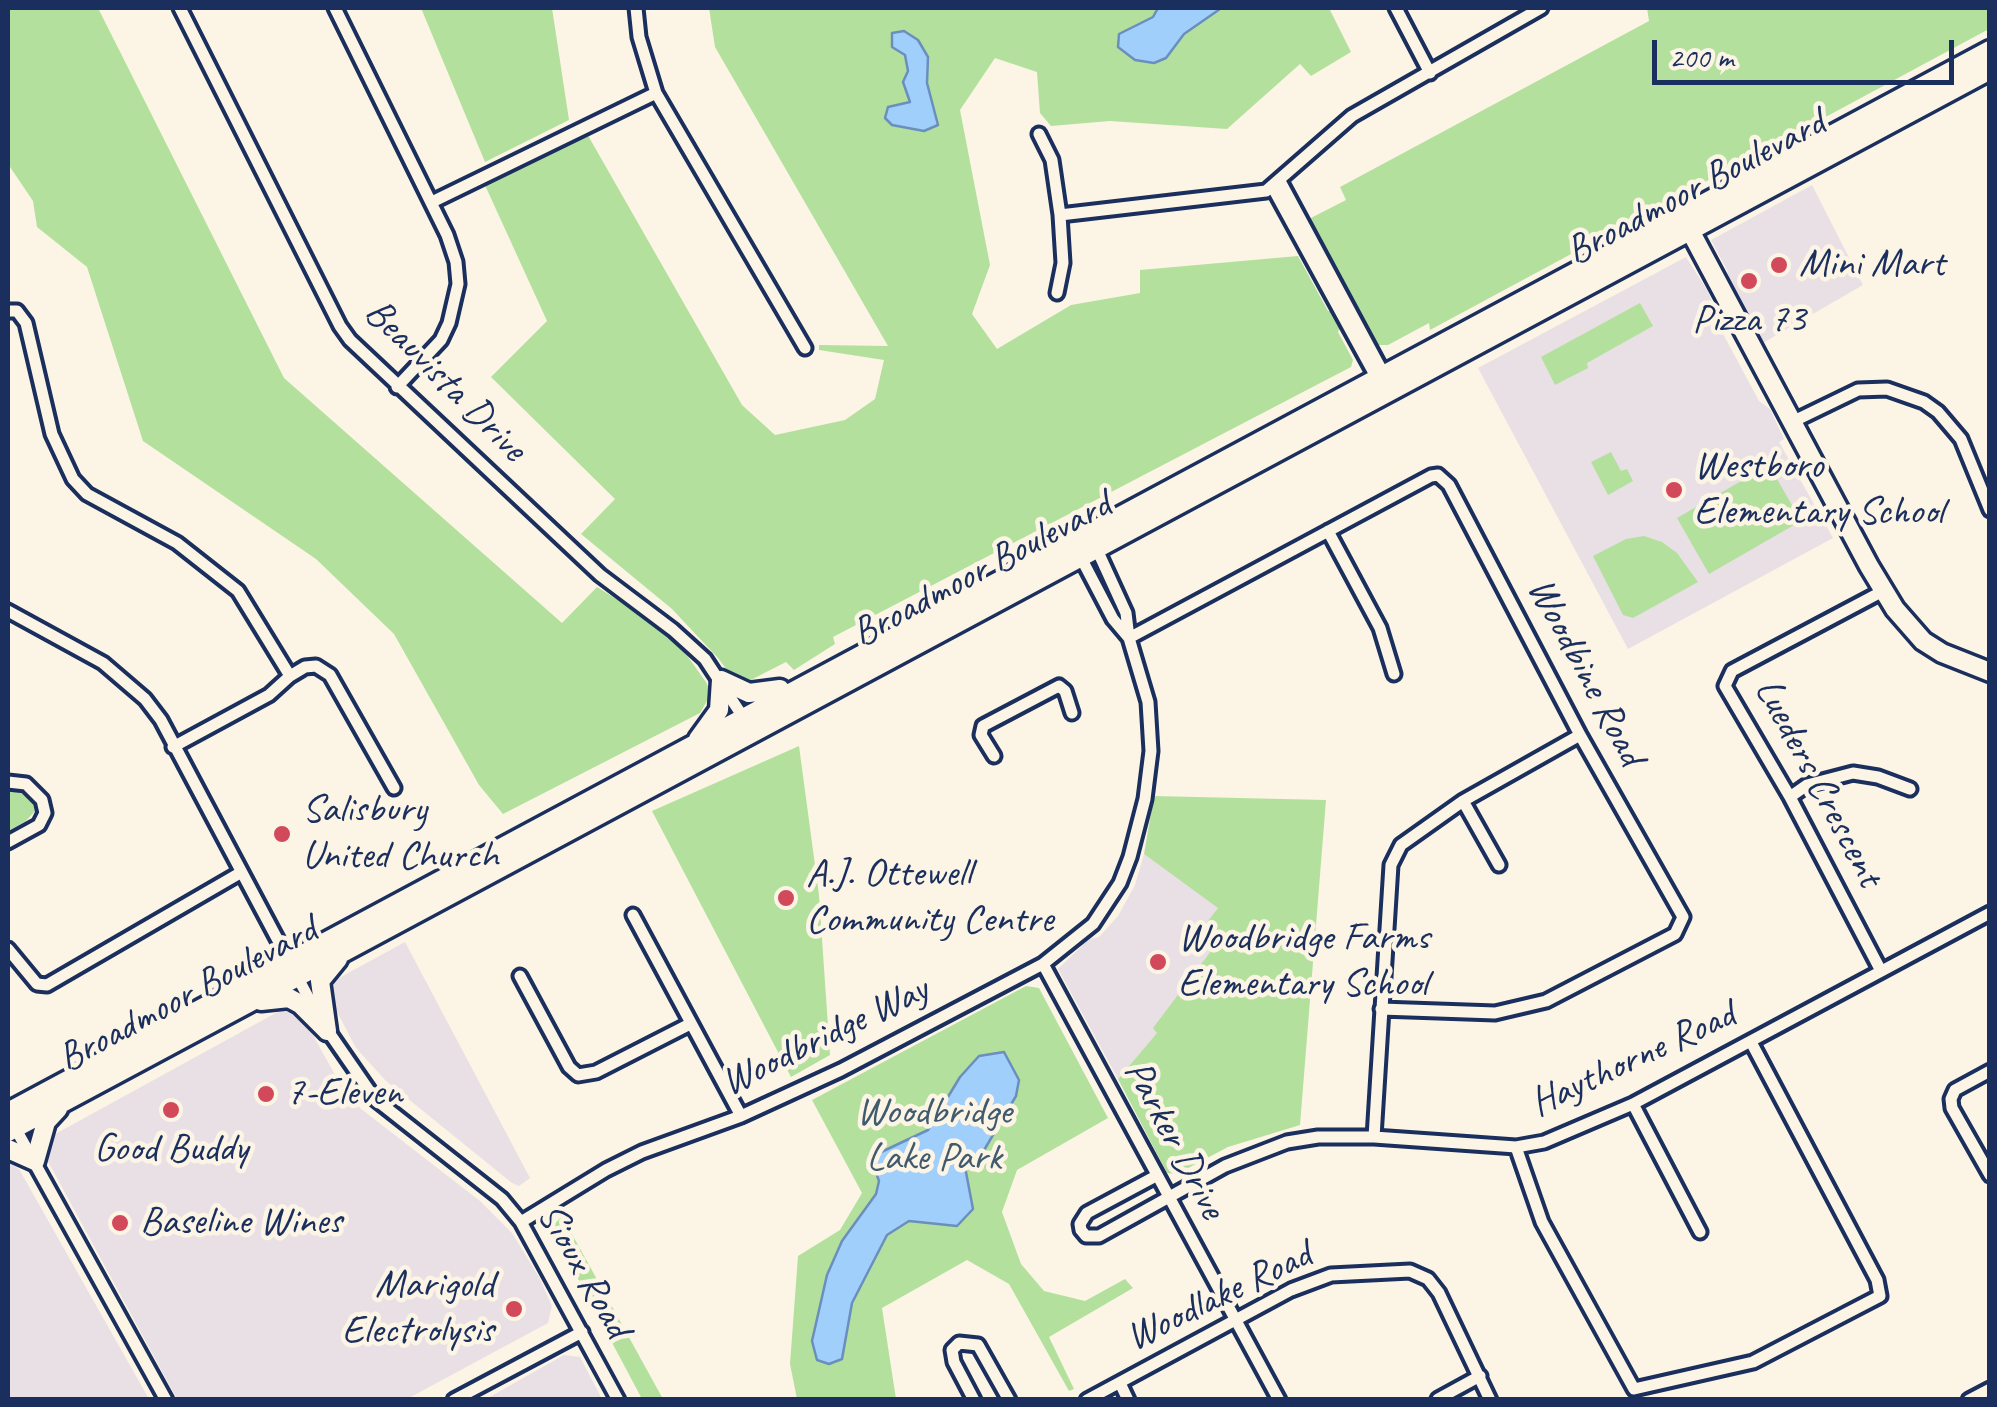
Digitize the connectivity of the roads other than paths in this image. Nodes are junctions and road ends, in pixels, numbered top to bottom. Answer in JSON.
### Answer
{"nodes":[{"id":1,"x":180,"y":8,"type":"edge"},
{"id":2,"x":334,"y":8,"type":"edge"},
{"id":3,"x":636,"y":8,"type":"edge"},
{"id":4,"x":1396,"y":8,"type":"edge"},
{"id":5,"x":1540,"y":8,"type":"edge"},
{"id":6,"x":1990,"y":50,"type":"edge"},
{"id":7,"x":1990,"y":70,"type":"edge"},
{"id":8,"x":1430,"y":73,"type":"junction"},
{"id":9,"x":656,"y":93,"type":"junction"},
{"id":10,"x":1039,"y":134,"type":"dead end"},
{"id":11,"x":1276,"y":185,"type":"junction"},
{"id":12,"x":432,"y":202,"type":"junction"},
{"id":13,"x":1060,"y":215,"type":"junction"},
{"id":14,"x":1686,"y":222,"type":"junction"},
{"id":15,"x":1057,"y":293,"type":"dead end"},
{"id":16,"x":8,"y":310,"type":"edge"},
{"id":17,"x":805,"y":348,"type":"dead end"},
{"id":18,"x":1385,"y":385,"type":"junction"},
{"id":19,"x":397,"y":387,"type":"junction"},
{"id":20,"x":1792,"y":422,"type":"junction"},
{"id":21,"x":1990,"y":510,"type":"edge"},
{"id":22,"x":1328,"y":532,"type":"junction"},
{"id":23,"x":1085,"y":545,"type":"junction"},
{"id":24,"x":1884,"y":592,"type":"junction"},
{"id":25,"x":8,"y":611,"type":"edge"},
{"id":26,"x":1129,"y":638,"type":"junction"},
{"id":27,"x":1990,"y":672,"type":"edge"},
{"id":28,"x":1394,"y":674,"type":"dead end"},
{"id":29,"x":290,"y":676,"type":"junction"},
{"id":30,"x":720,"y":680,"type":"junction"},
{"id":31,"x":808,"y":681,"type":"junction"},
{"id":32,"x":1072,"y":713,"type":"dead end"},
{"id":33,"x":748,"y":724,"type":"junction"},
{"id":34,"x":1580,"y":735,"type":"junction"},
{"id":35,"x":695,"y":743,"type":"junction"},
{"id":36,"x":173,"y":747,"type":"junction"},
{"id":37,"x":994,"y":756,"type":"dead end"},
{"id":38,"x":8,"y":782,"type":"edge"},
{"id":39,"x":394,"y":788,"type":"dead end"},
{"id":40,"x":1910,"y":789,"type":"dead end"},
{"id":41,"x":1790,"y":797,"type":"junction"},
{"id":42,"x":1463,"y":801,"type":"junction"},
{"id":43,"x":8,"y":842,"type":"edge"},
{"id":44,"x":1499,"y":865,"type":"dead end"},
{"id":45,"x":240,"y":873,"type":"junction"},
{"id":46,"x":1990,"y":913,"type":"edge"},
{"id":47,"x":633,"y":915,"type":"dead end"},
{"id":48,"x":355,"y":944,"type":"junction"},
{"id":49,"x":8,"y":948,"type":"edge"},
{"id":50,"x":1042,"y":964,"type":"junction"},
{"id":51,"x":292,"y":968,"type":"junction"},
{"id":52,"x":1881,"y":971,"type":"junction"},
{"id":53,"x":520,"y":976,"type":"dead end"},
{"id":54,"x":1381,"y":1008,"type":"junction"},
{"id":55,"x":231,"y":1012,"type":"junction"},
{"id":56,"x":690,"y":1024,"type":"junction"},
{"id":57,"x":327,"y":1031,"type":"junction"},
{"id":58,"x":1751,"y":1042,"type":"junction"},
{"id":59,"x":1990,"y":1071,"type":"edge"},
{"id":60,"x":70,"y":1099,"type":"junction"},
{"id":61,"x":1633,"y":1104,"type":"junction"},
{"id":62,"x":741,"y":1116,"type":"junction"},
{"id":63,"x":9,"y":1122,"type":"edge"},
{"id":64,"x":1374,"y":1136,"type":"junction"},
{"id":65,"x":1516,"y":1147,"type":"junction"},
{"id":66,"x":8,"y":1149,"type":"edge"},
{"id":67,"x":35,"y":1161,"type":"junction"},
{"id":68,"x":1990,"y":1174,"type":"edge"},
{"id":69,"x":1156,"y":1176,"type":"junction"},
{"id":70,"x":1169,"y":1199,"type":"junction"},
{"id":71,"x":522,"y":1222,"type":"junction"},
{"id":72,"x":1700,"y":1232,"type":"dead end"},
{"id":73,"x":1235,"y":1321,"type":"junction"},
{"id":74,"x":582,"y":1332,"type":"junction"},
{"id":75,"x":1480,"y":1376,"type":"junction"},
{"id":76,"x":1120,"y":1383,"type":"junction"},
{"id":77,"x":1990,"y":1388,"type":"edge"},
{"id":78,"x":1438,"y":1399,"type":"edge"},
{"id":79,"x":166,"y":1400,"type":"edge"},
{"id":80,"x":454,"y":1400,"type":"edge"},
{"id":81,"x":618,"y":1400,"type":"edge"},
{"id":82,"x":974,"y":1400,"type":"edge"},
{"id":83,"x":1009,"y":1400,"type":"edge"},
{"id":84,"x":1086,"y":1400,"type":"edge"},
{"id":85,"x":1128,"y":1400,"type":"edge"},
{"id":86,"x":1279,"y":1400,"type":"edge"},
{"id":87,"x":1490,"y":1400,"type":"edge"},
{"id":88,"x":1969,"y":1400,"type":"edge"}],
"edges":[{"from":1,"to":19,"type":"street","name":"Beauvista Drive"},
{"from":2,"to":12,"type":"street"},
{"from":3,"to":9,"type":"street"},
{"from":4,"to":8,"type":"street"},
{"from":5,"to":8,"type":"street"},
{"from":6,"to":14,"type":"main road","name":"Broadmoor Boulevard"},
{"from":7,"to":14,"type":"main road","name":"Broadmoor Boulevard"},
{"from":8,"to":11,"type":"street"},
{"from":9,"to":12,"type":"street"},
{"from":9,"to":17,"type":"street"},
{"from":10,"to":13,"type":"street"},
{"from":11,"to":13,"type":"street"},
{"from":11,"to":18,"type":"street"},
{"from":12,"to":19,"type":"street"},
{"from":13,"to":15,"type":"street"},
{"from":14,"to":18,"type":"main road","name":"Broadmoor Boulevard"},
{"from":14,"to":20,"type":"main road"},
{"from":16,"to":29,"type":"street"},
{"from":18,"to":23,"type":"main road","name":"Broadmoor Boulevard"},
{"from":19,"to":30,"type":"street","name":"Beauvista Drive"},
{"from":20,"to":21,"type":"street"},
{"from":20,"to":24,"type":"main road"},
{"from":22,"to":26,"type":"street","name":"Woodbine Road"},
{"from":22,"to":28,"type":"street"},
{"from":22,"to":34,"type":"street","name":"Woodbine Road"},
{"from":23,"to":26,"type":"street","name":"Woodbridge Way"},
{"from":23,"to":31,"type":"main road","name":"Broadmoor Boulevard"},
{"from":23,"to":33,"type":"main road","name":"Broadmoor Boulevard"},
{"from":24,"to":27,"type":"main road"},
{"from":24,"to":41,"type":"street","name":"Lueders Crescent"},
{"from":25,"to":36,"type":"street","name":"Sioux Road"},
{"from":26,"to":50,"type":"street","name":"Woodbridge Way"},
{"from":29,"to":36,"type":"street"},
{"from":29,"to":39,"type":"street"},
{"from":30,"to":31,"type":"main road"},
{"from":30,"to":33,"type":"street","name":"Beauvista Drive"},
{"from":30,"to":35,"type":"main road"},
{"from":31,"to":33,"type":"main road","name":"Broadmoor Boulevard"},
{"from":32,"to":37,"type":"street"},
{"from":33,"to":35,"type":"main road","name":"Broadmoor Boulevard"},
{"from":33,"to":48,"type":"main road","name":"Broadmoor Boulevard"},
{"from":34,"to":42,"type":"street"},
{"from":34,"to":54,"type":"street","name":"Woodbine Road"},
{"from":35,"to":51,"type":"main road","name":"Broadmoor Boulevard"},
{"from":36,"to":45,"type":"street","name":"Sioux Road"},
{"from":38,"to":43,"type":"street"},
{"from":40,"to":41,"type":"street"},
{"from":41,"to":52,"type":"street","name":"Lueders Crescent"},
{"from":42,"to":44,"type":"street"},
{"from":42,"to":54,"type":"street"},
{"from":45,"to":49,"type":"street"},
{"from":45,"to":51,"type":"street","name":"Sioux Road"},
{"from":46,"to":52,"type":"street","name":"Haythorne Road"},
{"from":47,"to":56,"type":"street"},
{"from":48,"to":51,"type":"main road","name":"Broadmoor Boulevard"},
{"from":48,"to":57,"type":"main road"},
{"from":50,"to":62,"type":"street","name":"Woodbridge Way"},
{"from":50,"to":69,"type":"street","name":"Parker Drive"},
{"from":51,"to":55,"type":"main road","name":"Broadmoor Boulevard"},
{"from":51,"to":57,"type":"street","name":"Sioux Road"},
{"from":51,"to":63,"type":"main road","name":"Broadmoor Boulevard"},
{"from":52,"to":58,"type":"street","name":"Haythorne Road"},
{"from":53,"to":56,"type":"street"},
{"from":54,"to":64,"type":"street"},
{"from":55,"to":57,"type":"main road"},
{"from":55,"to":60,"type":"main road","name":"Broadmoor Boulevard"},
{"from":56,"to":62,"type":"street"},
{"from":57,"to":71,"type":"street","name":"Sioux Road"},
{"from":58,"to":61,"type":"street","name":"Haythorne Road"},
{"from":58,"to":65,"type":"street"},
{"from":59,"to":68,"type":"street"},
{"from":60,"to":63,"type":"main road","name":"Broadmoor Boulevard"},
{"from":60,"to":67,"type":"main road"},
{"from":61,"to":65,"type":"street","name":"Haythorne Road"},
{"from":61,"to":72,"type":"street"},
{"from":62,"to":71,"type":"street","name":"Woodbridge Way"},
{"from":63,"to":67,"type":"street"},
{"from":64,"to":65,"type":"street","name":"Haythorne Road"},
{"from":64,"to":70,"type":"street","name":"Haythorne Road"},
{"from":66,"to":67,"type":"main road"},
{"from":67,"to":79,"type":"street"},
{"from":69,"to":70,"type":"street","name":"Parker Drive"},
{"from":69,"to":70,"type":"street","name":"Haythorne Road"},
{"from":70,"to":73,"type":"street","name":"Parker Drive"},
{"from":71,"to":74,"type":"street","name":"Sioux Road"},
{"from":73,"to":75,"type":"street","name":"Woodlake Road"},
{"from":73,"to":76,"type":"street","name":"Woodlake Road"},
{"from":73,"to":86,"type":"street","name":"Parker Drive"},
{"from":74,"to":80,"type":"street"},
{"from":74,"to":81,"type":"street","name":"Sioux Road"},
{"from":75,"to":78,"type":"street"},
{"from":75,"to":87,"type":"street","name":"Woodlake Road"},
{"from":76,"to":84,"type":"street","name":"Woodlake Road"},
{"from":76,"to":85,"type":"street"},
{"from":77,"to":88,"type":"street"},
{"from":82,"to":83,"type":"street"}]}
